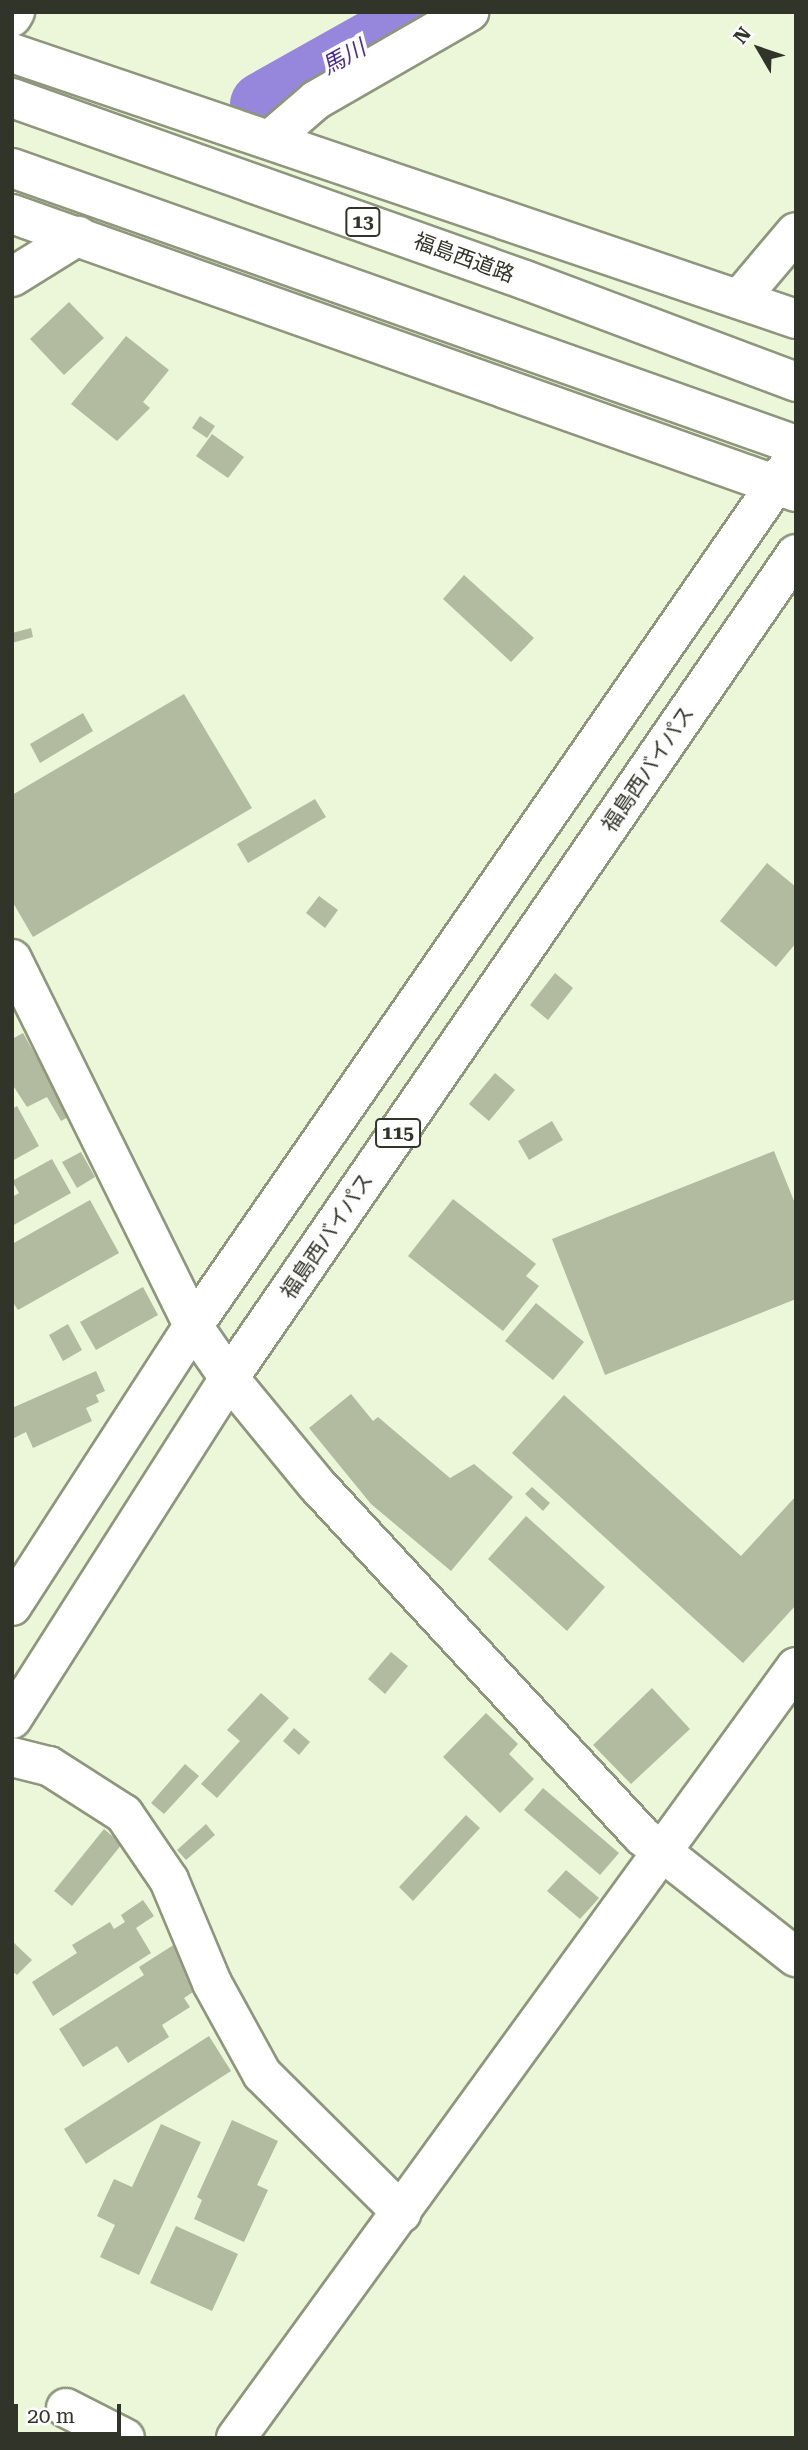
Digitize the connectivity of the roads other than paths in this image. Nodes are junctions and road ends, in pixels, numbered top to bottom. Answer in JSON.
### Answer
{"nodes":[{"id":1,"x":469,"y":12,"type":"edge"},
{"id":2,"x":12,"y":53,"type":"edge"},
{"id":3,"x":12,"y":98,"type":"edge"},
{"id":4,"x":272,"y":138,"type":"junction"},
{"id":5,"x":12,"y":168,"type":"edge"},
{"id":6,"x":12,"y":214,"type":"edge"},
{"id":7,"x":796,"y":232,"type":"edge"},
{"id":8,"x":78,"y":236,"type":"junction"},
{"id":9,"x":12,"y":276,"type":"edge"},
{"id":10,"x":741,"y":297,"type":"junction"},
{"id":11,"x":796,"y":319,"type":"edge"},
{"id":12,"x":796,"y":382,"type":"edge"},
{"id":13,"x":796,"y":445,"type":"edge"},
{"id":14,"x":796,"y":455,"type":"edge"},
{"id":15,"x":784,"y":489,"type":"edge"},
{"id":16,"x":796,"y":554,"type":"edge"},
{"id":17,"x":12,"y":959,"type":"edge"},
{"id":18,"x":21,"y":1002,"type":"edge"},
{"id":19,"x":193,"y":1326,"type":"junction"},
{"id":20,"x":229,"y":1378,"type":"junction"},
{"id":21,"x":12,"y":1606,"type":"edge"},
{"id":22,"x":796,"y":1667,"type":"edge"},
{"id":23,"x":12,"y":1719,"type":"edge"},
{"id":24,"x":12,"y":1757,"type":"edge"},
{"id":25,"x":660,"y":1851,"type":"junction"},
{"id":26,"x":796,"y":1957,"type":"edge"},
{"id":27,"x":402,"y":2213,"type":"junction"},
{"id":28,"x":66,"y":2408,"type":"dead end"},
{"id":29,"x":125,"y":2438,"type":"edge"},
{"id":30,"x":236,"y":2438,"type":"edge"}],
"edges":[{"from":1,"to":4,"type":"main road"},
{"from":2,"to":4,"type":"main road"},
{"from":3,"to":12,"type":"main road","name":"福島西道路","number":"13"},
{"from":4,"to":10,"type":"main road"},
{"from":5,"to":13,"type":"main road"},
{"from":6,"to":8,"type":"main road"},
{"from":7,"to":10,"type":"main road"},
{"from":8,"to":9,"type":"main road"},
{"from":8,"to":15,"type":"main road"},
{"from":10,"to":11,"type":"main road"},
{"from":14,"to":15,"type":"main road","number":"115"},
{"from":15,"to":19,"type":"main road","number":"115"},
{"from":16,"to":20,"type":"main road","name":"福島西バイパス","number":"115"},
{"from":17,"to":18,"type":"main road"},
{"from":18,"to":19,"type":"main road"},
{"from":19,"to":20,"type":"main road"},
{"from":19,"to":21,"type":"main road","number":"115"},
{"from":20,"to":23,"type":"main road","name":"福島西バイパス","number":"115"},
{"from":20,"to":25,"type":"main road"},
{"from":22,"to":25,"type":"main road"},
{"from":24,"to":27,"type":"main road"},
{"from":25,"to":26,"type":"main road"},
{"from":25,"to":27,"type":"main road"},
{"from":27,"to":30,"type":"main road"},
{"from":28,"to":29,"type":"main road"}]}
